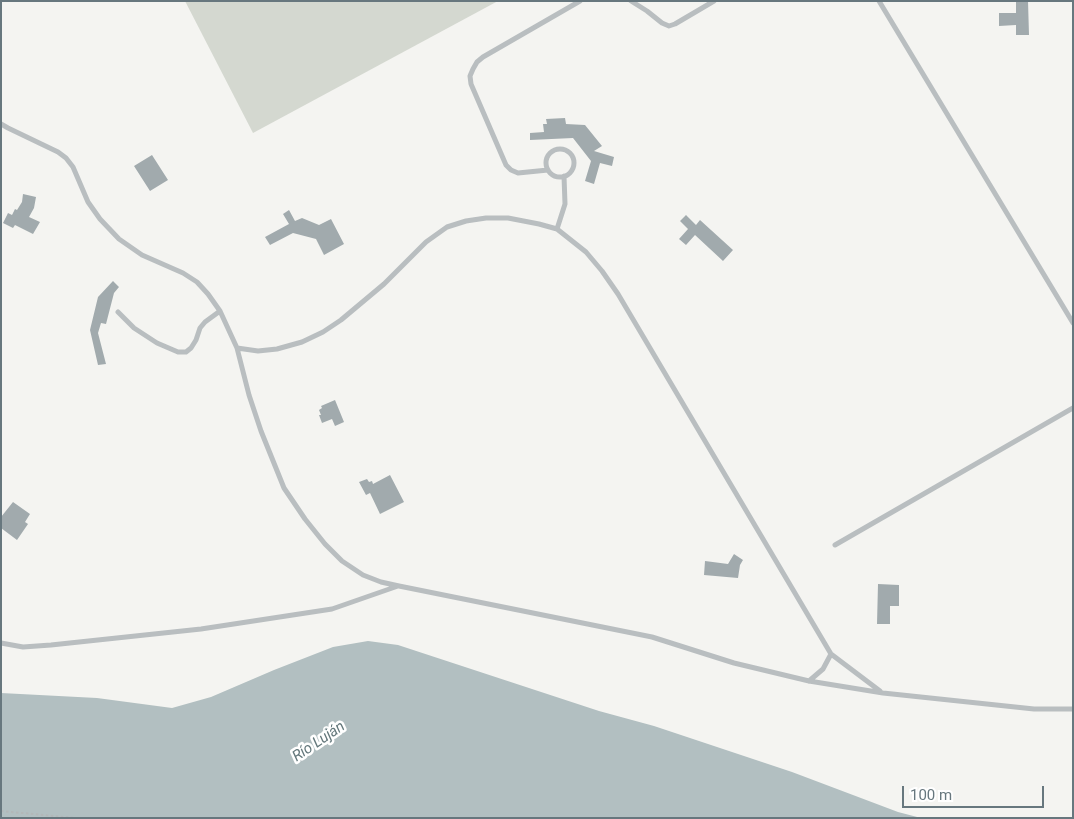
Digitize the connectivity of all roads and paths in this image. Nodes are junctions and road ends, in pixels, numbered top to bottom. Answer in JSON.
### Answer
{"nodes":[{"id":1,"x":580,"y":1,"type":"edge"},
{"id":2,"x":631,"y":1,"type":"edge"},
{"id":3,"x":714,"y":1,"type":"edge"},
{"id":4,"x":878,"y":1,"type":"edge"},
{"id":5,"x":1,"y":124,"type":"edge"},
{"id":6,"x":548,"y":170,"type":"junction"},
{"id":7,"x":564,"y":176,"type":"junction"},
{"id":8,"x":557,"y":229,"type":"junction"},
{"id":9,"x":220,"y":311,"type":"junction"},
{"id":10,"x":118,"y":312,"type":"dead end"},
{"id":11,"x":1073,"y":323,"type":"edge"},
{"id":12,"x":237,"y":348,"type":"junction"},
{"id":13,"x":1073,"y":408,"type":"edge"},
{"id":14,"x":835,"y":545,"type":"dead end"},
{"id":15,"x":399,"y":586,"type":"junction"},
{"id":16,"x":1,"y":643,"type":"edge"},
{"id":17,"x":831,"y":654,"type":"junction"},
{"id":18,"x":809,"y":681,"type":"junction"},
{"id":19,"x":882,"y":693,"type":"junction"},
{"id":20,"x":1073,"y":709,"type":"edge"},
{"id":21,"x":1,"y":811,"type":"edge"},
{"id":22,"x":75,"y":818,"type":"edge"}],
"edges":[{"from":1,"to":6,"type":"street"},
{"from":2,"to":3,"type":"street"},
{"from":4,"to":11,"type":"street"},
{"from":5,"to":9,"type":"street"},
{"from":6,"to":7,"type":"street"},
{"from":6,"to":7,"type":"street"},
{"from":7,"to":8,"type":"street"},
{"from":8,"to":12,"type":"street"},
{"from":8,"to":17,"type":"street"},
{"from":9,"to":10,"type":"street"},
{"from":9,"to":12,"type":"street"},
{"from":12,"to":15,"type":"street"},
{"from":13,"to":14,"type":"street"},
{"from":15,"to":16,"type":"street"},
{"from":15,"to":18,"type":"street"},
{"from":17,"to":18,"type":"street"},
{"from":17,"to":19,"type":"street"},
{"from":18,"to":19,"type":"street"},
{"from":19,"to":20,"type":"street"},
{"from":21,"to":22,"type":"path"}]}
